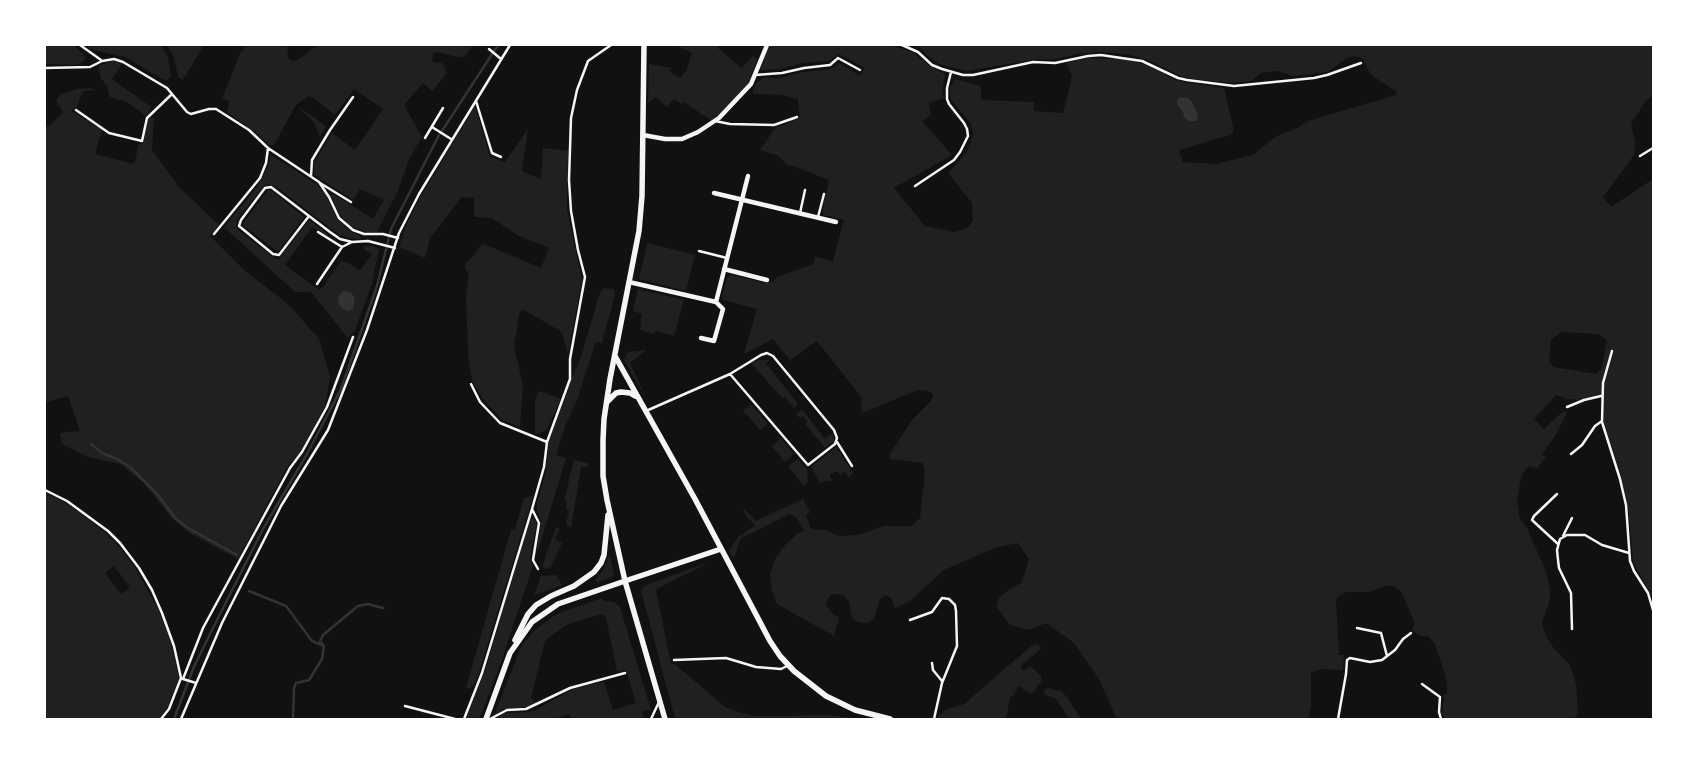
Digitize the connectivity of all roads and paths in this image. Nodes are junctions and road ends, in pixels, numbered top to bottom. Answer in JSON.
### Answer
{"nodes":[{"id":1,"x":80,"y":45,"type":"edge"},
{"id":2,"x":510,"y":45,"type":"edge"},
{"id":3,"x":611,"y":45,"type":"edge"},
{"id":4,"x":644,"y":45,"type":"edge"},
{"id":5,"x":767,"y":45,"type":"edge"},
{"id":6,"x":902,"y":45,"type":"edge"},
{"id":7,"x":489,"y":49,"type":"dead end"},
{"id":8,"x":102,"y":60,"type":"junction"},
{"id":9,"x":502,"y":60,"type":"junction"},
{"id":10,"x":1362,"y":63,"type":"dead end"},
{"id":11,"x":45,"y":68,"type":"edge"},
{"id":12,"x":860,"y":70,"type":"dead end"},
{"id":13,"x":951,"y":72,"type":"junction"},
{"id":14,"x":755,"y":75,"type":"junction"},
{"id":15,"x":172,"y":94,"type":"junction"},
{"id":16,"x":353,"y":97,"type":"dead end"},
{"id":17,"x":476,"y":101,"type":"junction"},
{"id":18,"x":443,"y":108,"type":"dead end"},
{"id":19,"x":76,"y":110,"type":"dead end"},
{"id":20,"x":797,"y":117,"type":"dead end"},
{"id":21,"x":715,"y":121,"type":"junction"},
{"id":22,"x":432,"y":127,"type":"junction"},
{"id":23,"x":643,"y":135,"type":"junction"},
{"id":24,"x":424,"y":138,"type":"dead end"},
{"id":25,"x":451,"y":139,"type":"junction"},
{"id":26,"x":268,"y":148,"type":"junction"},
{"id":27,"x":1653,"y":148,"type":"edge"},
{"id":28,"x":1640,"y":156,"type":"dead end"},
{"id":29,"x":501,"y":157,"type":"dead end"},
{"id":30,"x":310,"y":176,"type":"junction"},
{"id":31,"x":748,"y":176,"type":"dead end"},
{"id":32,"x":319,"y":182,"type":"junction"},
{"id":33,"x":916,"y":186,"type":"dead end"},
{"id":34,"x":805,"y":190,"type":"dead end"},
{"id":35,"x":714,"y":193,"type":"dead end"},
{"id":36,"x":824,"y":194,"type":"dead end"},
{"id":37,"x":742,"y":200,"type":"junction"},
{"id":38,"x":352,"y":202,"type":"dead end"},
{"id":39,"x":800,"y":213,"type":"junction"},
{"id":40,"x":309,"y":216,"type":"junction"},
{"id":41,"x":818,"y":218,"type":"junction"},
{"id":42,"x":836,"y":222,"type":"dead end"},
{"id":43,"x":318,"y":232,"type":"dead end"},
{"id":44,"x":214,"y":234,"type":"dead end"},
{"id":45,"x":398,"y":238,"type":"junction"},
{"id":46,"x":352,"y":242,"type":"junction"},
{"id":47,"x":342,"y":247,"type":"junction"},
{"id":48,"x":395,"y":248,"type":"junction"},
{"id":49,"x":699,"y":251,"type":"dead end"},
{"id":50,"x":727,"y":258,"type":"junction"},
{"id":51,"x":724,"y":269,"type":"junction"},
{"id":52,"x":767,"y":280,"type":"dead end"},
{"id":53,"x":629,"y":282,"type":"junction"},
{"id":54,"x":317,"y":284,"type":"dead end"},
{"id":55,"x":716,"y":302,"type":"junction"},
{"id":56,"x":353,"y":337,"type":"dead end"},
{"id":57,"x":700,"y":338,"type":"dead end"},
{"id":58,"x":1612,"y":351,"type":"dead end"},
{"id":59,"x":615,"y":356,"type":"junction"},
{"id":60,"x":730,"y":374,"type":"junction"},
{"id":61,"x":472,"y":384,"type":"dead end"},
{"id":62,"x":1602,"y":396,"type":"junction"},
{"id":63,"x":637,"y":398,"type":"junction"},
{"id":64,"x":606,"y":404,"type":"junction"},
{"id":65,"x":1567,"y":407,"type":"dead end"},
{"id":66,"x":645,"y":412,"type":"junction"},
{"id":67,"x":1602,"y":421,"type":"junction"},
{"id":68,"x":836,"y":441,"type":"junction"},
{"id":69,"x":546,"y":442,"type":"junction"},
{"id":70,"x":1571,"y":454,"type":"dead end"},
{"id":71,"x":852,"y":466,"type":"dead end"},
{"id":72,"x":45,"y":490,"type":"edge"},
{"id":73,"x":1557,"y":494,"type":"dead end"},
{"id":74,"x":609,"y":508,"type":"junction"},
{"id":75,"x":532,"y":509,"type":"junction"},
{"id":76,"x":1572,"y":518,"type":"dead end"},
{"id":77,"x":1563,"y":536,"type":"junction"},
{"id":78,"x":1558,"y":544,"type":"junction"},
{"id":79,"x":721,"y":549,"type":"junction"},
{"id":80,"x":1629,"y":554,"type":"junction"},
{"id":81,"x":538,"y":568,"type":"dead end"},
{"id":82,"x":625,"y":581,"type":"junction"},
{"id":83,"x":1653,"y":610,"type":"edge"},
{"id":84,"x":910,"y":620,"type":"dead end"},
{"id":85,"x":1357,"y":628,"type":"dead end"},
{"id":86,"x":1572,"y":629,"type":"dead end"},
{"id":87,"x":1411,"y":633,"type":"dead end"},
{"id":88,"x":510,"y":653,"type":"junction"},
{"id":89,"x":1386,"y":656,"type":"junction"},
{"id":90,"x":674,"y":660,"type":"dead end"},
{"id":91,"x":932,"y":663,"type":"dead end"},
{"id":92,"x":789,"y":665,"type":"junction"},
{"id":93,"x":625,"y":673,"type":"dead end"},
{"id":94,"x":183,"y":679,"type":"junction"},
{"id":95,"x":196,"y":683,"type":"junction"},
{"id":96,"x":942,"y":683,"type":"junction"},
{"id":97,"x":1422,"y":684,"type":"dead end"},
{"id":98,"x":660,"y":701,"type":"junction"},
{"id":99,"x":406,"y":706,"type":"dead end"},
{"id":100,"x":161,"y":719,"type":"edge"},
{"id":101,"x":181,"y":719,"type":"edge"},
{"id":102,"x":455,"y":719,"type":"edge"},
{"id":103,"x":464,"y":719,"type":"edge"},
{"id":104,"x":486,"y":719,"type":"edge"},
{"id":105,"x":490,"y":719,"type":"edge"},
{"id":106,"x":651,"y":719,"type":"edge"},
{"id":107,"x":665,"y":719,"type":"edge"},
{"id":108,"x":890,"y":719,"type":"edge"},
{"id":109,"x":934,"y":719,"type":"edge"},
{"id":110,"x":1338,"y":719,"type":"edge"},
{"id":111,"x":1442,"y":719,"type":"edge"}],
"edges":[{"from":1,"to":8,"type":"lane"},
{"from":2,"to":9,"type":"lane"},
{"from":3,"to":69,"type":"lane"},
{"from":4,"to":23,"type":"street"},
{"from":5,"to":14,"type":"street"},
{"from":6,"to":13,"type":"lane"},
{"from":7,"to":9,"type":"lane"},
{"from":8,"to":11,"type":"lane"},
{"from":8,"to":15,"type":"lane"},
{"from":9,"to":17,"type":"lane"},
{"from":10,"to":13,"type":"lane"},
{"from":12,"to":14,"type":"lane"},
{"from":13,"to":33,"type":"lane"},
{"from":14,"to":21,"type":"street"},
{"from":15,"to":19,"type":"lane"},
{"from":15,"to":26,"type":"lane"},
{"from":16,"to":30,"type":"lane"},
{"from":17,"to":25,"type":"lane"},
{"from":17,"to":29,"type":"lane"},
{"from":18,"to":22,"type":"lane"},
{"from":20,"to":21,"type":"lane"},
{"from":21,"to":23,"type":"street"},
{"from":22,"to":24,"type":"lane"},
{"from":22,"to":25,"type":"lane"},
{"from":23,"to":53,"type":"street"},
{"from":25,"to":45,"type":"lane"},
{"from":26,"to":30,"type":"lane"},
{"from":26,"to":44,"type":"lane"},
{"from":27,"to":28,"type":"lane"},
{"from":30,"to":32,"type":"lane"},
{"from":31,"to":37,"type":"street"},
{"from":32,"to":38,"type":"lane"},
{"from":32,"to":45,"type":"lane"},
{"from":34,"to":39,"type":"lane"},
{"from":35,"to":37,"type":"street"},
{"from":36,"to":41,"type":"lane"},
{"from":37,"to":39,"type":"street"},
{"from":37,"to":50,"type":"street"},
{"from":39,"to":41,"type":"street"},
{"from":40,"to":40,"type":"lane"},
{"from":40,"to":46,"type":"lane"},
{"from":41,"to":42,"type":"street"},
{"from":43,"to":47,"type":"lane"},
{"from":45,"to":48,"type":"lane"},
{"from":46,"to":47,"type":"lane"},
{"from":46,"to":48,"type":"lane"},
{"from":47,"to":54,"type":"lane"},
{"from":48,"to":95,"type":"lane"},
{"from":49,"to":50,"type":"lane"},
{"from":50,"to":51,"type":"street"},
{"from":51,"to":52,"type":"street"},
{"from":51,"to":55,"type":"street"},
{"from":53,"to":55,"type":"street"},
{"from":53,"to":59,"type":"street"},
{"from":55,"to":57,"type":"street"},
{"from":56,"to":94,"type":"lane"},
{"from":58,"to":62,"type":"lane"},
{"from":59,"to":63,"type":"street"},
{"from":59,"to":64,"type":"street"},
{"from":60,"to":66,"type":"lane"},
{"from":60,"to":68,"type":"lane"},
{"from":60,"to":68,"type":"lane"},
{"from":61,"to":69,"type":"lane"},
{"from":62,"to":65,"type":"lane"},
{"from":62,"to":67,"type":"lane"},
{"from":63,"to":64,"type":"street"},
{"from":63,"to":66,"type":"street"},
{"from":64,"to":74,"type":"street"},
{"from":66,"to":79,"type":"street"},
{"from":67,"to":70,"type":"lane"},
{"from":67,"to":80,"type":"lane"},
{"from":68,"to":71,"type":"lane"},
{"from":69,"to":75,"type":"lane"},
{"from":72,"to":94,"type":"lane"},
{"from":73,"to":78,"type":"lane"},
{"from":74,"to":82,"type":"street"},
{"from":74,"to":88,"type":"street"},
{"from":75,"to":81,"type":"lane"},
{"from":75,"to":103,"type":"lane"},
{"from":76,"to":77,"type":"lane"},
{"from":77,"to":78,"type":"lane"},
{"from":77,"to":80,"type":"lane"},
{"from":78,"to":86,"type":"lane"},
{"from":79,"to":82,"type":"street"},
{"from":79,"to":92,"type":"street"},
{"from":80,"to":83,"type":"lane"},
{"from":82,"to":88,"type":"street"},
{"from":82,"to":98,"type":"street"},
{"from":84,"to":96,"type":"lane"},
{"from":85,"to":89,"type":"lane"},
{"from":87,"to":89,"type":"lane"},
{"from":88,"to":104,"type":"street"},
{"from":89,"to":110,"type":"lane"},
{"from":90,"to":92,"type":"lane"},
{"from":91,"to":96,"type":"lane"},
{"from":92,"to":108,"type":"street"},
{"from":93,"to":105,"type":"lane"},
{"from":94,"to":95,"type":"lane"},
{"from":94,"to":100,"type":"lane"},
{"from":95,"to":101,"type":"lane"},
{"from":96,"to":109,"type":"lane"},
{"from":97,"to":111,"type":"lane"},
{"from":98,"to":106,"type":"lane"},
{"from":98,"to":107,"type":"street"},
{"from":99,"to":102,"type":"lane"}]}
